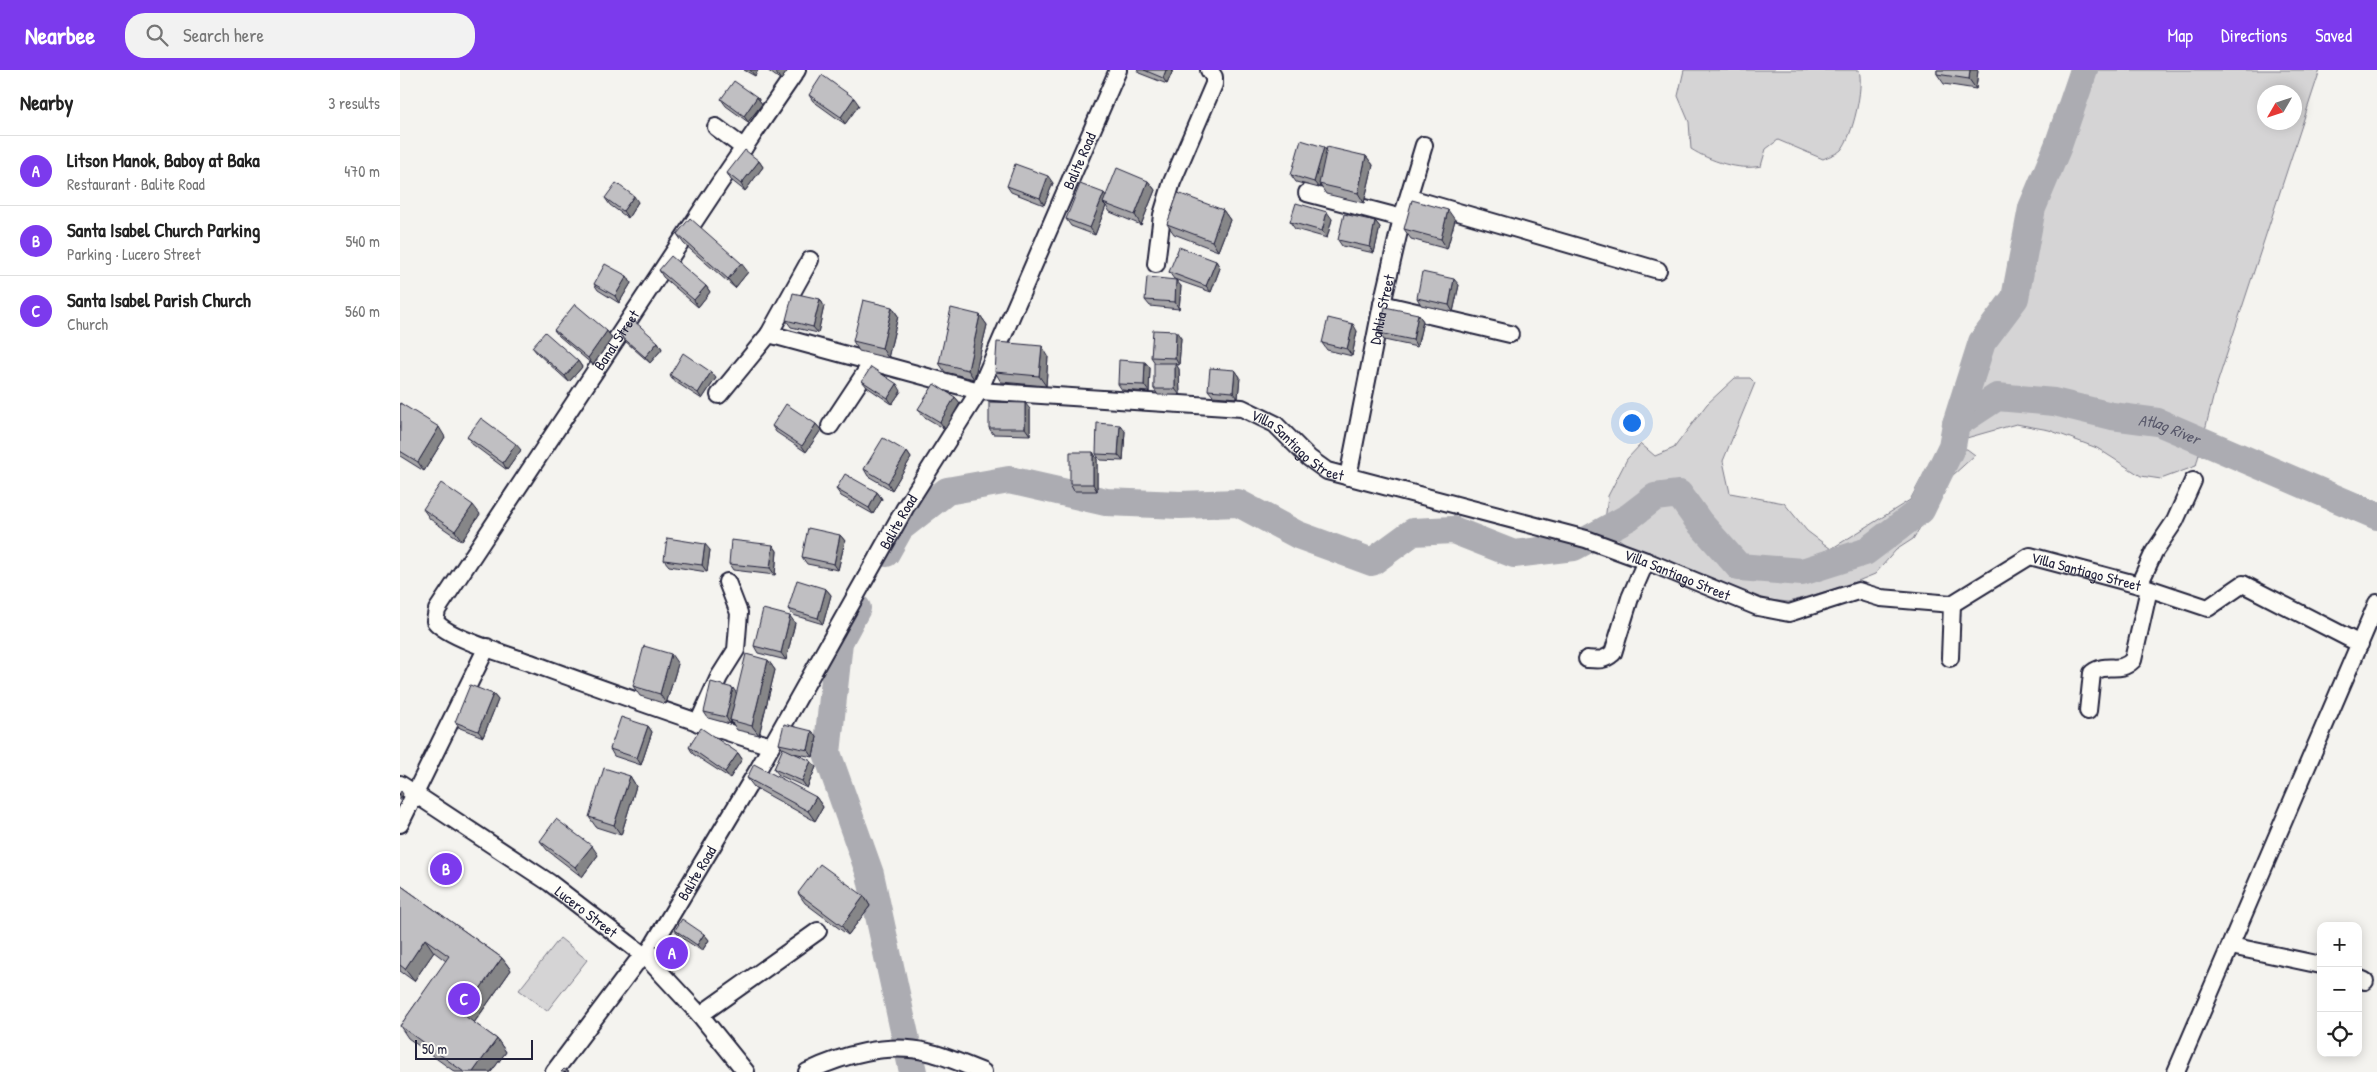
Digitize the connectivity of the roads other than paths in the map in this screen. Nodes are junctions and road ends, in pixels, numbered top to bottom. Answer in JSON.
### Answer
{"nodes":[{"id":1,"x":797,"y":70,"type":"edge"},
{"id":2,"x":1118,"y":70,"type":"edge"},
{"id":3,"x":1209,"y":70,"type":"edge"},
{"id":4,"x":716,"y":127,"type":"dead end"},
{"id":5,"x":1424,"y":145,"type":"dead end"},
{"id":6,"x":744,"y":148,"type":"junction"},
{"id":7,"x":1307,"y":193,"type":"dead end"},
{"id":8,"x":1410,"y":198,"type":"junction"},
{"id":9,"x":1402,"y":218,"type":"junction"},
{"id":10,"x":810,"y":260,"type":"dead end"},
{"id":11,"x":1156,"y":264,"type":"dead end"},
{"id":12,"x":1658,"y":270,"type":"dead end"},
{"id":13,"x":1382,"y":304,"type":"junction"},
{"id":14,"x":769,"y":334,"type":"junction"},
{"id":15,"x":1510,"y":334,"type":"dead end"},
{"id":16,"x":872,"y":360,"type":"junction"},
{"id":17,"x":979,"y":391,"type":"junction"},
{"id":18,"x":719,"y":396,"type":"dead end"},
{"id":19,"x":830,"y":426,"type":"dead end"},
{"id":20,"x":1348,"y":477,"type":"junction"},
{"id":21,"x":2193,"y":480,"type":"dead end"},
{"id":22,"x":1646,"y":561,"type":"junction"},
{"id":23,"x":727,"y":582,"type":"dead end"},
{"id":24,"x":2144,"y":587,"type":"junction"},
{"id":25,"x":2377,"y":603,"type":"edge"},
{"id":26,"x":1952,"y":604,"type":"junction"},
{"id":27,"x":2360,"y":644,"type":"junction"},
{"id":28,"x":487,"y":647,"type":"junction"},
{"id":29,"x":1950,"y":658,"type":"dead end"},
{"id":30,"x":1587,"y":659,"type":"dead end"},
{"id":31,"x":2088,"y":711,"type":"dead end"},
{"id":32,"x":698,"y":723,"type":"junction"},
{"id":33,"x":771,"y":746,"type":"junction"},
{"id":34,"x":400,"y":784,"type":"edge"},
{"id":35,"x":415,"y":793,"type":"junction"},
{"id":36,"x":400,"y":824,"type":"edge"},
{"id":37,"x":818,"y":931,"type":"dead end"},
{"id":38,"x":2231,"y":946,"type":"junction"},
{"id":39,"x":646,"y":958,"type":"junction"},
{"id":40,"x":2317,"y":964,"type":"edge"},
{"id":41,"x":700,"y":1015,"type":"junction"},
{"id":42,"x":554,"y":1072,"type":"edge"},
{"id":43,"x":746,"y":1072,"type":"edge"},
{"id":44,"x":807,"y":1072,"type":"edge"},
{"id":45,"x":983,"y":1072,"type":"edge"},
{"id":46,"x":2176,"y":1072,"type":"edge"}],
"edges":[{"from":1,"to":6,"type":"street","name":"Banal Street"},
{"from":2,"to":17,"type":"street","name":"Balite Road"},
{"from":3,"to":11,"type":"street"},
{"from":4,"to":6,"type":"street"},
{"from":5,"to":8,"type":"street","name":"Dahlia Street"},
{"from":6,"to":28,"type":"street","name":"Banal Street"},
{"from":7,"to":9,"type":"street"},
{"from":8,"to":9,"type":"street","name":"Dahlia Street"},
{"from":8,"to":12,"type":"street"},
{"from":9,"to":13,"type":"street","name":"Dahlia Street"},
{"from":10,"to":14,"type":"street"},
{"from":13,"to":15,"type":"street"},
{"from":13,"to":20,"type":"street","name":"Dahlia Street"},
{"from":14,"to":16,"type":"street","name":"Villa Santiago Street"},
{"from":14,"to":18,"type":"street"},
{"from":16,"to":17,"type":"street","name":"Villa Santiago Street"},
{"from":16,"to":19,"type":"street"},
{"from":17,"to":20,"type":"street","name":"Villa Santiago Street"},
{"from":17,"to":33,"type":"street","name":"Balite Road"},
{"from":20,"to":22,"type":"street","name":"Villa Santiago Street"},
{"from":21,"to":24,"type":"street"},
{"from":22,"to":26,"type":"street","name":"Villa Santiago Street"},
{"from":22,"to":30,"type":"street"},
{"from":23,"to":32,"type":"street"},
{"from":24,"to":26,"type":"street","name":"Villa Santiago Street"},
{"from":24,"to":27,"type":"street","name":"Villa Santiago Street"},
{"from":24,"to":31,"type":"street"},
{"from":25,"to":27,"type":"street"},
{"from":26,"to":29,"type":"street"},
{"from":27,"to":38,"type":"street"},
{"from":28,"to":32,"type":"street"},
{"from":28,"to":35,"type":"street"},
{"from":32,"to":33,"type":"street"},
{"from":33,"to":39,"type":"street","name":"Balite Road"},
{"from":34,"to":35,"type":"street","name":"Lucero Street"},
{"from":35,"to":36,"type":"street"},
{"from":35,"to":39,"type":"street","name":"Lucero Street"},
{"from":37,"to":41,"type":"street"},
{"from":38,"to":40,"type":"street"},
{"from":38,"to":46,"type":"street"},
{"from":39,"to":41,"type":"street","name":"Lucero Street"},
{"from":39,"to":42,"type":"street","name":"Balite Road"},
{"from":41,"to":43,"type":"street","name":"Lucero Street"},
{"from":44,"to":45,"type":"street"}]}
